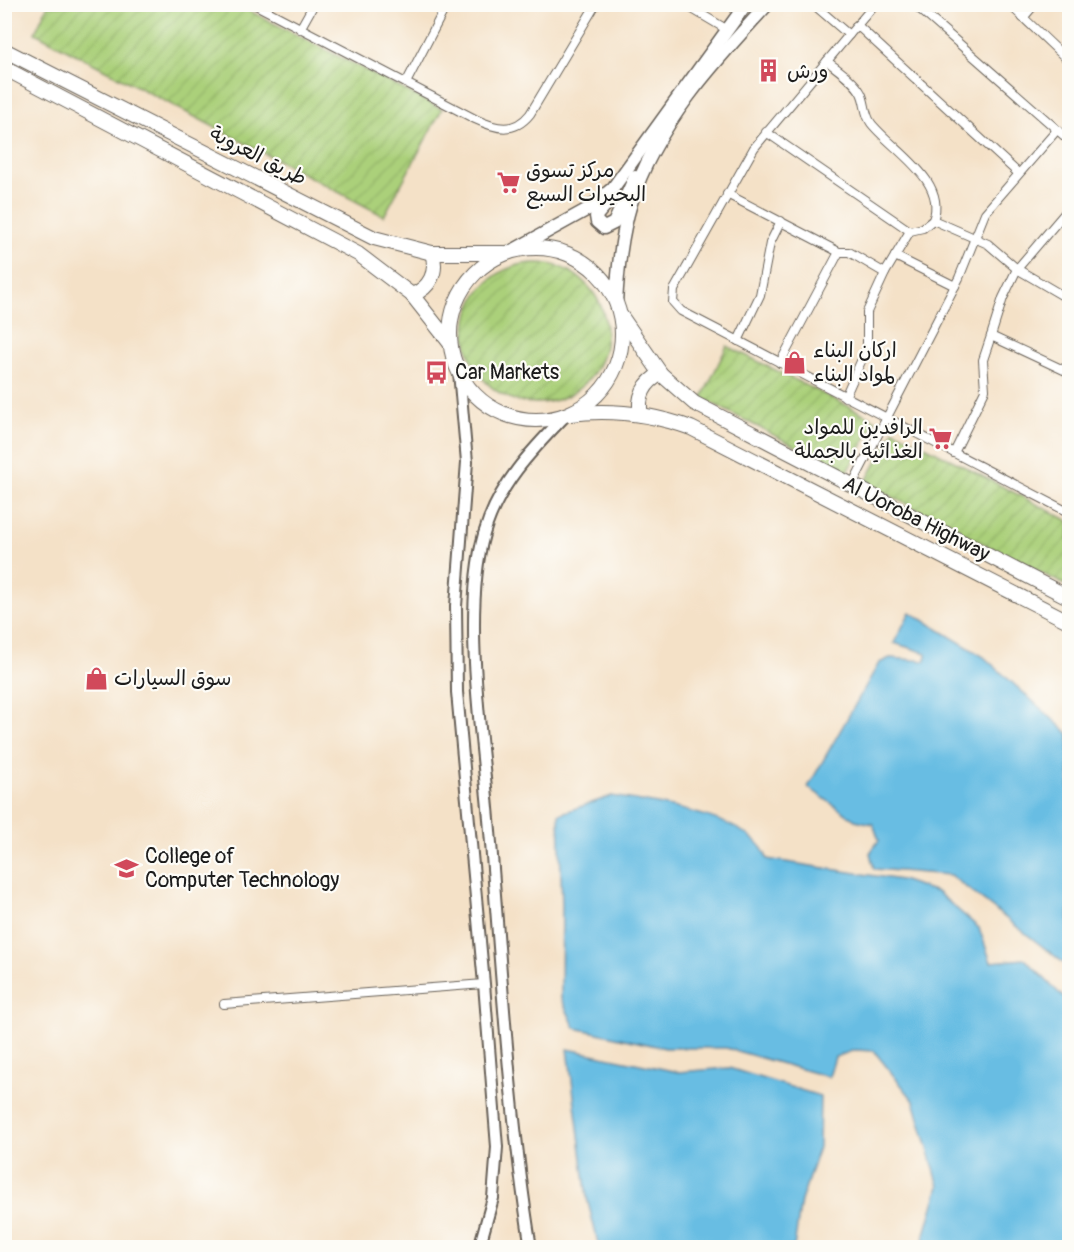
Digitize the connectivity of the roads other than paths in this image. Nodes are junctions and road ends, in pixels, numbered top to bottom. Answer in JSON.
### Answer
{"nodes":[{"id":1,"x":254,"y":4,"type":"edge"},
{"id":2,"x":314,"y":4,"type":"edge"},
{"id":3,"x":447,"y":4,"type":"edge"},
{"id":4,"x":596,"y":4,"type":"edge"},
{"id":5,"x":684,"y":4,"type":"edge"},
{"id":6,"x":746,"y":4,"type":"edge"},
{"id":7,"x":768,"y":4,"type":"edge"},
{"id":8,"x":813,"y":4,"type":"edge"},
{"id":9,"x":875,"y":4,"type":"edge"},
{"id":10,"x":914,"y":4,"type":"edge"},
{"id":11,"x":1009,"y":4,"type":"edge"},
{"id":12,"x":1035,"y":4,"type":"edge"},
{"id":13,"x":1023,"y":18,"type":"junction"},
{"id":14,"x":857,"y":26,"type":"junction"},
{"id":15,"x":300,"y":28,"type":"junction"},
{"id":16,"x":726,"y":29,"type":"junction"},
{"id":17,"x":849,"y":35,"type":"junction"},
{"id":18,"x":4,"y":50,"type":"edge"},
{"id":19,"x":827,"y":61,"type":"junction"},
{"id":20,"x":1070,"y":62,"type":"edge"},
{"id":21,"x":4,"y":68,"type":"edge"},
{"id":22,"x":406,"y":83,"type":"junction"},
{"id":23,"x":1058,"y":130,"type":"junction"},
{"id":24,"x":766,"y":132,"type":"junction"},
{"id":25,"x":1070,"y":141,"type":"edge"},
{"id":26,"x":650,"y":158,"type":"junction"},
{"id":27,"x":1018,"y":173,"type":"junction"},
{"id":28,"x":618,"y":182,"type":"junction"},
{"id":29,"x":727,"y":194,"type":"junction"},
{"id":30,"x":1070,"y":207,"type":"edge"},
{"id":31,"x":933,"y":220,"type":"junction"},
{"id":32,"x":781,"y":221,"type":"junction"},
{"id":33,"x":910,"y":231,"type":"junction"},
{"id":34,"x":974,"y":238,"type":"junction"},
{"id":35,"x":509,"y":252,"type":"junction"},
{"id":36,"x":839,"y":252,"type":"junction"},
{"id":37,"x":432,"y":253,"type":"junction"},
{"id":38,"x":895,"y":256,"type":"junction"},
{"id":39,"x":1017,"y":268,"type":"junction"},
{"id":40,"x":885,"y":273,"type":"junction"},
{"id":41,"x":955,"y":286,"type":"junction"},
{"id":42,"x":412,"y":295,"type":"junction"},
{"id":43,"x":1070,"y":300,"type":"edge"},
{"id":44,"x":618,"y":308,"type":"junction"},
{"id":45,"x":991,"y":336,"type":"junction"},
{"id":46,"x":738,"y":341,"type":"junction"},
{"id":47,"x":450,"y":344,"type":"junction"},
{"id":48,"x":780,"y":363,"type":"junction"},
{"id":49,"x":459,"y":372,"type":"junction"},
{"id":50,"x":1070,"y":373,"type":"edge"},
{"id":51,"x":661,"y":374,"type":"junction"},
{"id":52,"x":845,"y":397,"type":"junction"},
{"id":53,"x":567,"y":415,"type":"junction"},
{"id":54,"x":641,"y":415,"type":"junction"},
{"id":55,"x":888,"y":419,"type":"junction"},
{"id":56,"x":954,"y":453,"type":"junction"},
{"id":57,"x":852,"y":485,"type":"junction"},
{"id":58,"x":1070,"y":513,"type":"edge"},
{"id":59,"x":1070,"y":598,"type":"edge"},
{"id":60,"x":1070,"y":622,"type":"edge"},
{"id":61,"x":484,"y":984,"type":"junction"},
{"id":62,"x":224,"y":1004,"type":"dead end"},
{"id":63,"x":479,"y":1248,"type":"edge"},
{"id":64,"x":531,"y":1248,"type":"edge"}],
"edges":[{"from":1,"to":15,"type":"street"},
{"from":2,"to":15,"type":"street"},
{"from":3,"to":22,"type":"street"},
{"from":4,"to":22,"type":"street"},
{"from":5,"to":16,"type":"street"},
{"from":6,"to":16,"type":"main road"},
{"from":7,"to":26,"type":"main road"},
{"from":8,"to":17,"type":"street"},
{"from":9,"to":14,"type":"street"},
{"from":10,"to":23,"type":"street"},
{"from":11,"to":13,"type":"street"},
{"from":12,"to":13,"type":"street"},
{"from":13,"to":20,"type":"street"},
{"from":14,"to":17,"type":"street"},
{"from":14,"to":27,"type":"street"},
{"from":15,"to":22,"type":"street"},
{"from":16,"to":28,"type":"main road"},
{"from":17,"to":19,"type":"street"},
{"from":18,"to":37,"type":"highway","name":"طريق العروبة"},
{"from":19,"to":24,"type":"street"},
{"from":19,"to":31,"type":"street"},
{"from":21,"to":42,"type":"highway","name":"طريق العروبة"},
{"from":23,"to":25,"type":"street"},
{"from":23,"to":27,"type":"street"},
{"from":24,"to":29,"type":"street"},
{"from":24,"to":33,"type":"street"},
{"from":26,"to":28,"type":"main road"},
{"from":26,"to":44,"type":"main road"},
{"from":27,"to":34,"type":"street"},
{"from":28,"to":35,"type":"main road"},
{"from":29,"to":32,"type":"street"},
{"from":29,"to":46,"type":"street"},
{"from":30,"to":39,"type":"street"},
{"from":31,"to":33,"type":"street"},
{"from":31,"to":34,"type":"street"},
{"from":32,"to":36,"type":"street"},
{"from":32,"to":46,"type":"street"},
{"from":33,"to":38,"type":"street"},
{"from":34,"to":39,"type":"street"},
{"from":34,"to":41,"type":"street"},
{"from":35,"to":37,"type":"highway","name":"طريق العروبة"},
{"from":35,"to":44,"type":"highway"},
{"from":35,"to":47,"type":"highway"},
{"from":36,"to":40,"type":"street"},
{"from":36,"to":48,"type":"street"},
{"from":37,"to":42,"type":"highway"},
{"from":38,"to":40,"type":"street"},
{"from":38,"to":41,"type":"street"},
{"from":39,"to":43,"type":"street"},
{"from":39,"to":45,"type":"street"},
{"from":40,"to":52,"type":"street"},
{"from":41,"to":55,"type":"street"},
{"from":42,"to":47,"type":"highway","name":"طريق العروبة"},
{"from":44,"to":51,"type":"highway","name":"Al Uoroba Highway"},
{"from":44,"to":53,"type":"highway"},
{"from":45,"to":50,"type":"street"},
{"from":45,"to":56,"type":"street"},
{"from":46,"to":48,"type":"street"},
{"from":47,"to":49,"type":"highway"},
{"from":48,"to":52,"type":"street"},
{"from":49,"to":53,"type":"highway"},
{"from":49,"to":61,"type":"main road"},
{"from":51,"to":54,"type":"highway"},
{"from":51,"to":57,"type":"highway","name":"Al Uoroba Highway"},
{"from":52,"to":55,"type":"street"},
{"from":53,"to":54,"type":"highway","name":"Al Uoroba Highway"},
{"from":53,"to":64,"type":"main road"},
{"from":54,"to":60,"type":"highway","name":"Al Uoroba Highway"},
{"from":55,"to":56,"type":"street"},
{"from":55,"to":57,"type":"street"},
{"from":56,"to":58,"type":"street"},
{"from":57,"to":59,"type":"highway","name":"Al Uoroba Highway"},
{"from":61,"to":62,"type":"street"},
{"from":61,"to":63,"type":"main road"}]}
